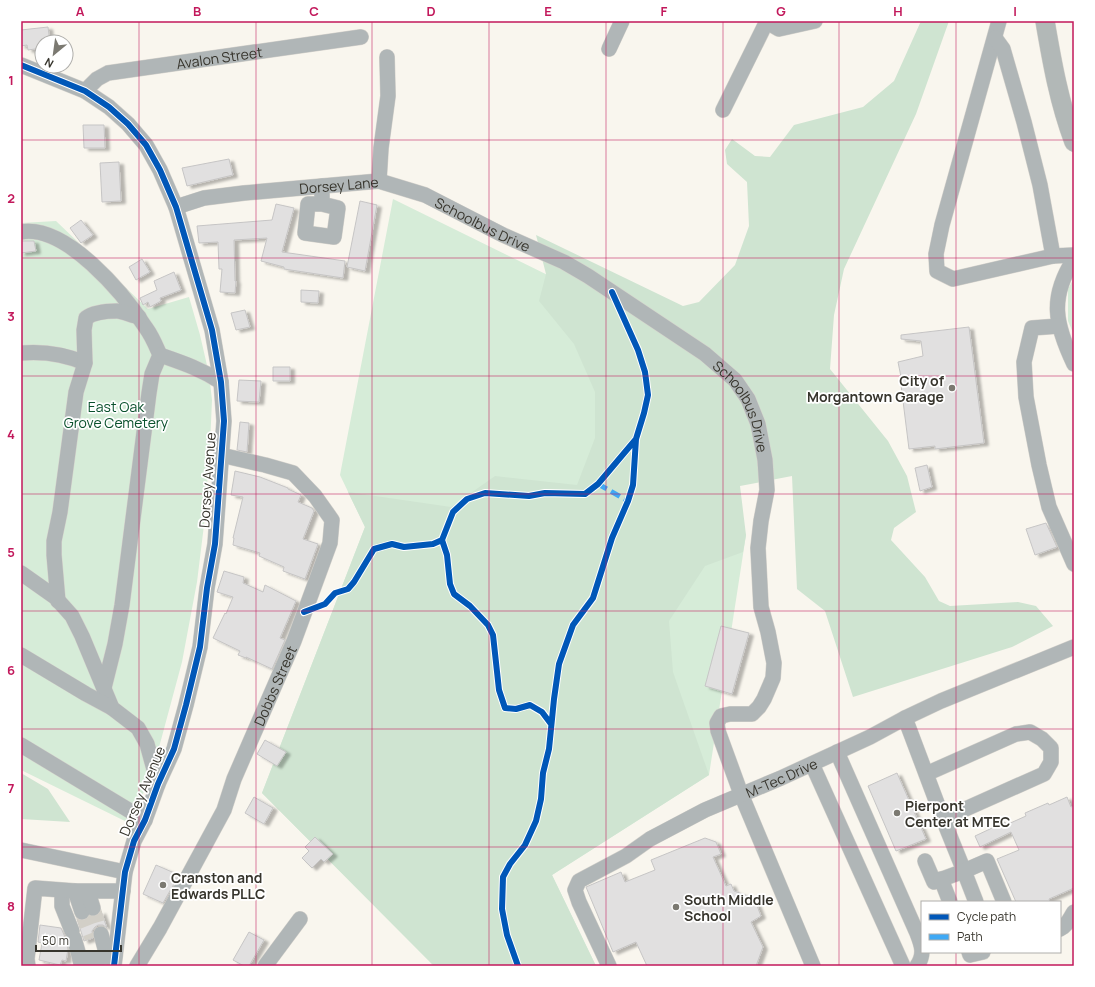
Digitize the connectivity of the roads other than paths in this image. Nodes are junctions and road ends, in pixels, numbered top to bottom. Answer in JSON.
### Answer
{"nodes":[{"id":1,"x":622,"y":21,"type":"edge"},
{"id":2,"x":815,"y":21,"type":"edge"},
{"id":3,"x":999,"y":21,"type":"edge"},
{"id":4,"x":1045,"y":21,"type":"edge"},
{"id":5,"x":767,"y":22,"type":"edge"},
{"id":6,"x":361,"y":37,"type":"dead end"},
{"id":7,"x":995,"y":38,"type":"junction"},
{"id":8,"x":609,"y":49,"type":"dead end"},
{"id":9,"x":387,"y":57,"type":"dead end"},
{"id":10,"x":21,"y":65,"type":"edge"},
{"id":11,"x":85,"y":91,"type":"junction"},
{"id":12,"x":723,"y":110,"type":"dead end"},
{"id":13,"x":1074,"y":142,"type":"edge"},
{"id":14,"x":379,"y":181,"type":"junction"},
{"id":15,"x":322,"y":186,"type":"junction"},
{"id":16,"x":322,"y":204,"type":"dead end"},
{"id":17,"x":176,"y":207,"type":"junction"},
{"id":18,"x":21,"y":232,"type":"edge"},
{"id":19,"x":1074,"y":255,"type":"edge"},
{"id":20,"x":1053,"y":256,"type":"junction"},
{"id":21,"x":1074,"y":259,"type":"edge"},
{"id":22,"x":122,"y":296,"type":"junction"},
{"id":23,"x":118,"y":311,"type":"junction"},
{"id":24,"x":139,"y":317,"type":"junction"},
{"id":25,"x":1059,"y":326,"type":"junction"},
{"id":26,"x":21,"y":353,"type":"edge"},
{"id":27,"x":160,"y":355,"type":"junction"},
{"id":28,"x":85,"y":363,"type":"junction"},
{"id":29,"x":1074,"y":364,"type":"edge"},
{"id":30,"x":221,"y":382,"type":"junction"},
{"id":31,"x":221,"y":455,"type":"junction"},
{"id":32,"x":1074,"y":564,"type":"edge"},
{"id":33,"x":21,"y":573,"type":"edge"},
{"id":34,"x":58,"y":601,"type":"junction"},
{"id":35,"x":1074,"y":648,"type":"edge"},
{"id":36,"x":21,"y":655,"type":"edge"},
{"id":37,"x":104,"y":688,"type":"junction"},
{"id":38,"x":112,"y":708,"type":"junction"},
{"id":39,"x":905,"y":718,"type":"junction"},
{"id":40,"x":21,"y":745,"type":"edge"},
{"id":41,"x":837,"y":752,"type":"junction"},
{"id":42,"x":812,"y":764,"type":"junction"},
{"id":43,"x":926,"y":774,"type":"junction"},
{"id":44,"x":158,"y":784,"type":"junction"},
{"id":45,"x":741,"y":794,"type":"junction"},
{"id":46,"x":943,"y":819,"type":"junction"},
{"id":47,"x":145,"y":820,"type":"junction"},
{"id":48,"x":21,"y":850,"type":"edge"},
{"id":49,"x":925,"y":861,"type":"dead end"},
{"id":50,"x":964,"y":871,"type":"junction"},
{"id":51,"x":125,"y":872,"type":"junction"},
{"id":52,"x":941,"y":879,"type":"junction"},
{"id":53,"x":75,"y":891,"type":"junction"},
{"id":54,"x":123,"y":891,"type":"junction"},
{"id":55,"x":950,"y":901,"type":"edge"},
{"id":56,"x":976,"y":901,"type":"edge"},
{"id":57,"x":1004,"y":901,"type":"edge"},
{"id":58,"x":88,"y":910,"type":"tunnel mouth"},
{"id":59,"x":1074,"y":912,"type":"edge"},
{"id":60,"x":300,"y":919,"type":"dead end"},
{"id":61,"x":1061,"y":929,"type":"edge"},
{"id":62,"x":96,"y":936,"type":"tunnel mouth"},
{"id":63,"x":921,"y":943,"type":"edge"},
{"id":64,"x":922,"y":953,"type":"edge"},
{"id":65,"x":969,"y":953,"type":"edge"},
{"id":66,"x":979,"y":953,"type":"edge"},
{"id":67,"x":109,"y":959,"type":"edge"},
{"id":68,"x":81,"y":963,"type":"edge"},
{"id":69,"x":28,"y":966,"type":"edge"},
{"id":70,"x":137,"y":966,"type":"edge"},
{"id":71,"x":264,"y":966,"type":"edge"},
{"id":72,"x":609,"y":966,"type":"edge"},
{"id":73,"x":813,"y":966,"type":"edge"},
{"id":74,"x":903,"y":966,"type":"edge"},
{"id":75,"x":917,"y":966,"type":"edge"}],
"edges":[{"from":1,"to":8,"type":"street"},
{"from":2,"to":5,"type":"street"},
{"from":3,"to":7,"type":"street"},
{"from":4,"to":13,"type":"main road"},
{"from":5,"to":12,"type":"street"},
{"from":6,"to":11,"type":"street","name":"Avalon Street"},
{"from":7,"to":20,"type":"street"},
{"from":7,"to":20,"type":"street"},
{"from":9,"to":14,"type":"street","name":"Dorsey Lane"},
{"from":10,"to":11,"type":"street","name":"Dorsey Avenue"},
{"from":11,"to":17,"type":"street","name":"Dorsey Avenue"},
{"from":14,"to":15,"type":"street","name":"Dorsey Lane"},
{"from":14,"to":45,"type":"street","name":"Schoolbus Drive"},
{"from":15,"to":16,"type":"street"},
{"from":15,"to":17,"type":"street","name":"Dorsey Lane"},
{"from":17,"to":30,"type":"street","name":"Dorsey Avenue"},
{"from":18,"to":22,"type":"street"},
{"from":19,"to":20,"type":"street"},
{"from":21,"to":25,"type":"street"},
{"from":22,"to":23,"type":"street"},
{"from":22,"to":24,"type":"street"},
{"from":23,"to":24,"type":"street"},
{"from":23,"to":28,"type":"street"},
{"from":24,"to":27,"type":"street"},
{"from":25,"to":29,"type":"street"},
{"from":25,"to":32,"type":"street"},
{"from":26,"to":28,"type":"street"},
{"from":27,"to":30,"type":"street"},
{"from":27,"to":37,"type":"street"},
{"from":28,"to":34,"type":"street"},
{"from":30,"to":31,"type":"street","name":"Dorsey Avenue"},
{"from":31,"to":44,"type":"street","name":"Dorsey Avenue"},
{"from":31,"to":70,"type":"street","name":"Dobbs Street"},
{"from":33,"to":34,"type":"street"},
{"from":34,"to":37,"type":"street"},
{"from":35,"to":39,"type":"street","name":"M-Tec Drive"},
{"from":36,"to":38,"type":"street"},
{"from":37,"to":38,"type":"street"},
{"from":38,"to":44,"type":"street"},
{"from":39,"to":41,"type":"street","name":"M-Tec Drive"},
{"from":39,"to":43,"type":"street"},
{"from":40,"to":47,"type":"street"},
{"from":41,"to":42,"type":"street","name":"M-Tec Drive"},
{"from":41,"to":63,"type":"street"},
{"from":42,"to":45,"type":"street","name":"M-Tec Drive"},
{"from":42,"to":74,"type":"street"},
{"from":43,"to":46,"type":"street"},
{"from":43,"to":46,"type":"street"},
{"from":44,"to":47,"type":"street","name":"Dorsey Avenue"},
{"from":45,"to":72,"type":"street","name":"M-Tec Drive"},
{"from":45,"to":73,"type":"street"},
{"from":46,"to":50,"type":"street"},
{"from":47,"to":51,"type":"street","name":"Dorsey Avenue"},
{"from":48,"to":51,"type":"street"},
{"from":49,"to":52,"type":"street"},
{"from":50,"to":52,"type":"street"},
{"from":50,"to":56,"type":"street"},
{"from":50,"to":57,"type":"street"},
{"from":51,"to":54,"type":"street","name":"Dorsey Avenue"},
{"from":52,"to":55,"type":"street"},
{"from":53,"to":54,"type":"street"},
{"from":53,"to":58,"type":"street"},
{"from":53,"to":68,"type":"street"},
{"from":53,"to":69,"type":"street"},
{"from":54,"to":67,"type":"street","name":"Dorsey Avenue"},
{"from":59,"to":61,"type":"street"},
{"from":60,"to":71,"type":"street"},
{"from":62,"to":67,"type":"street"},
{"from":64,"to":75,"type":"street"},
{"from":65,"to":66,"type":"street"},
{"from":67,"to":68,"type":"street"}]}
